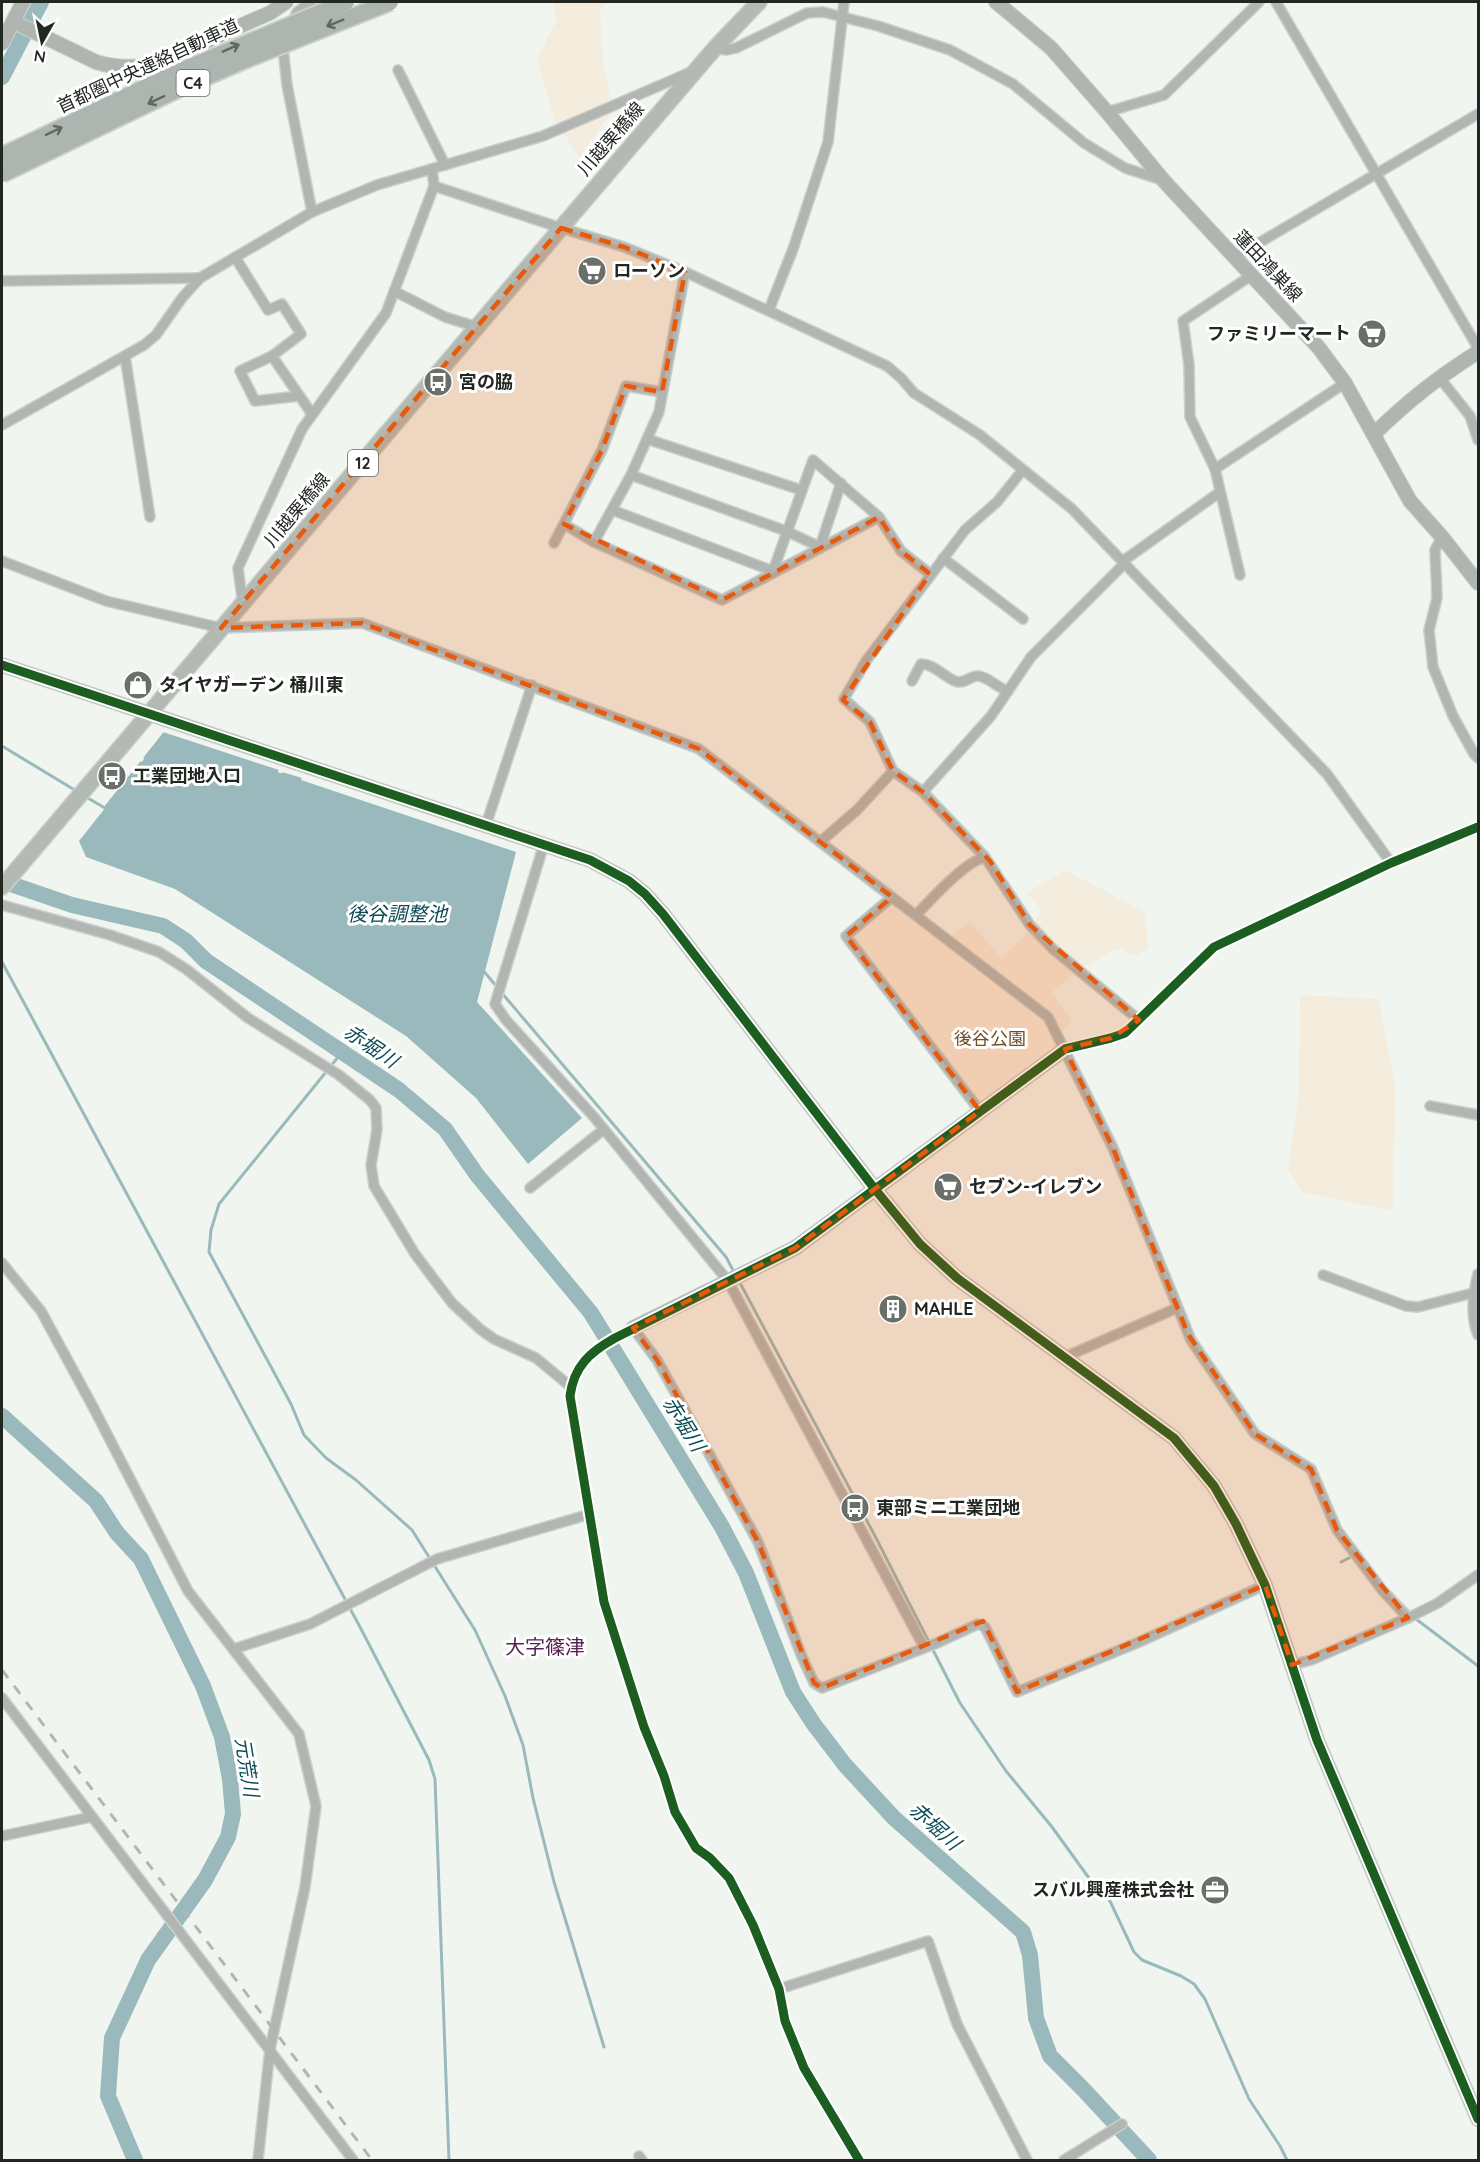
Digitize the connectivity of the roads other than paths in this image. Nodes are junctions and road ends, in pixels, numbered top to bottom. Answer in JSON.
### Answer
{"nodes":[{"id":1,"x":23,"y":2,"type":"edge"},
{"id":2,"x":286,"y":2,"type":"edge"},
{"id":3,"x":311,"y":2,"type":"edge"},
{"id":4,"x":346,"y":2,"type":"edge"},
{"id":5,"x":390,"y":2,"type":"edge"},
{"id":6,"x":749,"y":2,"type":"edge"},
{"id":7,"x":759,"y":2,"type":"edge"},
{"id":8,"x":844,"y":2,"type":"edge"},
{"id":9,"x":996,"y":2,"type":"edge"},
{"id":10,"x":1259,"y":2,"type":"edge"},
{"id":11,"x":1276,"y":2,"type":"edge"},
{"id":12,"x":843,"y":17,"type":"junction"},
{"id":13,"x":14,"y":22,"type":"junction"},
{"id":14,"x":2,"y":44,"type":"edge"},
{"id":15,"x":715,"y":48,"type":"junction"},
{"id":16,"x":698,"y":68,"type":"junction"},
{"id":17,"x":398,"y":70,"type":"dead end"},
{"id":18,"x":1107,"y":112,"type":"junction"},
{"id":19,"x":1479,"y":114,"type":"edge"},
{"id":20,"x":2,"y":156,"type":"edge"},
{"id":21,"x":445,"y":165,"type":"junction"},
{"id":22,"x":432,"y":169,"type":"junction"},
{"id":23,"x":2,"y":174,"type":"edge"},
{"id":24,"x":1377,"y":174,"type":"junction"},
{"id":25,"x":1164,"y":181,"type":"junction"},
{"id":26,"x":434,"y":186,"type":"junction"},
{"id":27,"x":312,"y":212,"type":"junction"},
{"id":28,"x":561,"y":228,"type":"junction"},
{"id":29,"x":235,"y":257,"type":"junction"},
{"id":30,"x":1235,"y":257,"type":"junction"},
{"id":31,"x":685,"y":272,"type":"junction"},
{"id":32,"x":1252,"y":276,"type":"junction"},
{"id":33,"x":200,"y":278,"type":"junction"},
{"id":34,"x":2,"y":281,"type":"edge"},
{"id":35,"x":394,"y":291,"type":"junction"},
{"id":36,"x":769,"y":310,"type":"junction"},
{"id":37,"x":477,"y":327,"type":"junction"},
{"id":38,"x":1479,"y":350,"type":"edge"},
{"id":39,"x":125,"y":356,"type":"junction"},
{"id":40,"x":272,"y":356,"type":"junction"},
{"id":41,"x":1438,"y":377,"type":"junction"},
{"id":42,"x":1345,"y":383,"type":"junction"},
{"id":43,"x":662,"y":392,"type":"junction"},
{"id":44,"x":299,"y":396,"type":"junction"},
{"id":45,"x":312,"y":414,"type":"junction"},
{"id":46,"x":2,"y":425,"type":"edge"},
{"id":47,"x":1374,"y":434,"type":"junction"},
{"id":48,"x":647,"y":439,"type":"junction"},
{"id":49,"x":1479,"y":440,"type":"edge"},
{"id":50,"x":1215,"y":469,"type":"junction"},
{"id":51,"x":1022,"y":471,"type":"junction"},
{"id":52,"x":631,"y":475,"type":"junction"},
{"id":53,"x":841,"y":483,"type":"junction"},
{"id":54,"x":801,"y":490,"type":"junction"},
{"id":55,"x":1220,"y":492,"type":"junction"},
{"id":56,"x":612,"y":510,"type":"junction"},
{"id":57,"x":879,"y":517,"type":"junction"},
{"id":58,"x":150,"y":518,"type":"dead end"},
{"id":59,"x":564,"y":524,"type":"junction"},
{"id":60,"x":786,"y":531,"type":"junction"},
{"id":61,"x":1442,"y":537,"type":"junction"},
{"id":62,"x":594,"y":542,"type":"junction"},
{"id":63,"x":554,"y":543,"type":"dead end"},
{"id":64,"x":820,"y":547,"type":"junction"},
{"id":65,"x":943,"y":558,"type":"junction"},
{"id":66,"x":2,"y":561,"type":"edge"},
{"id":67,"x":1124,"y":562,"type":"junction"},
{"id":68,"x":773,"y":571,"type":"junction"},
{"id":69,"x":930,"y":574,"type":"junction"},
{"id":70,"x":1240,"y":575,"type":"dead end"},
{"id":71,"x":1477,"y":578,"type":"edge"},
{"id":72,"x":243,"y":605,"type":"junction"},
{"id":73,"x":1023,"y":620,"type":"dead end"},
{"id":74,"x":221,"y":628,"type":"junction"},
{"id":75,"x":2,"y":665,"type":"edge"},
{"id":76,"x":912,"y":681,"type":"dead end"},
{"id":77,"x":532,"y":685,"type":"junction"},
{"id":78,"x":1008,"y":691,"type":"junction"},
{"id":79,"x":150,"y":713,"type":"junction"},
{"id":80,"x":1479,"y":758,"type":"edge"},
{"id":81,"x":893,"y":771,"type":"junction"},
{"id":82,"x":922,"y":792,"type":"junction"},
{"id":83,"x":486,"y":825,"type":"junction"},
{"id":84,"x":1479,"y":827,"type":"edge"},
{"id":85,"x":820,"y":842,"type":"junction"},
{"id":86,"x":544,"y":844,"type":"junction"},
{"id":87,"x":986,"y":857,"type":"junction"},
{"id":88,"x":1391,"y":863,"type":"junction"},
{"id":89,"x":6,"y":882,"type":"edge"},
{"id":90,"x":892,"y":897,"type":"junction"},
{"id":91,"x":2,"y":905,"type":"edge"},
{"id":92,"x":916,"y":915,"type":"junction"},
{"id":93,"x":1139,"y":1020,"type":"junction"},
{"id":94,"x":1065,"y":1049,"type":"junction"},
{"id":95,"x":1430,"y":1106,"type":"dead end"},
{"id":96,"x":981,"y":1111,"type":"junction"},
{"id":97,"x":1479,"y":1115,"type":"edge"},
{"id":98,"x":603,"y":1130,"type":"junction"},
{"id":99,"x":530,"y":1188,"type":"dead end"},
{"id":100,"x":874,"y":1188,"type":"junction"},
{"id":101,"x":2,"y":1263,"type":"edge"},
{"id":102,"x":1479,"y":1274,"type":"edge"},
{"id":103,"x":1323,"y":1275,"type":"dead end"},
{"id":104,"x":728,"y":1281,"type":"junction"},
{"id":105,"x":1473,"y":1293,"type":"junction"},
{"id":106,"x":1177,"y":1308,"type":"junction"},
{"id":107,"x":633,"y":1328,"type":"junction"},
{"id":108,"x":1479,"y":1335,"type":"edge"},
{"id":109,"x":1065,"y":1357,"type":"junction"},
{"id":110,"x":571,"y":1387,"type":"junction"},
{"id":111,"x":590,"y":1514,"type":"junction"},
{"id":112,"x":1479,"y":1575,"type":"edge"},
{"id":113,"x":1265,"y":1585,"type":"junction"},
{"id":114,"x":1408,"y":1618,"type":"junction"},
{"id":115,"x":924,"y":1647,"type":"junction"},
{"id":116,"x":234,"y":1649,"type":"junction"},
{"id":117,"x":1292,"y":1665,"type":"junction"},
{"id":118,"x":2,"y":1698,"type":"edge"},
{"id":119,"x":91,"y":1817,"type":"junction"},
{"id":120,"x":2,"y":1836,"type":"edge"},
{"id":121,"x":778,"y":1989,"type":"junction"},
{"id":122,"x":270,"y":2049,"type":"junction"},
{"id":123,"x":1479,"y":2119,"type":"edge"},
{"id":124,"x":1122,"y":2124,"type":"dead end"},
{"id":125,"x":258,"y":2160,"type":"edge"},
{"id":126,"x":353,"y":2160,"type":"edge"},
{"id":127,"x":859,"y":2160,"type":"edge"},
{"id":128,"x":1027,"y":2160,"type":"edge"},
{"id":129,"x":1064,"y":2160,"type":"edge"}],
"edges":[{"from":1,"to":13,"type":"street"},
{"from":2,"to":13,"type":"street"},
{"from":3,"to":27,"type":"street"},
{"from":20,"to":4,"type":"highway","name":"首都圏中央連絡自動車道","number":"C4","one_way":true,"bridge":true},
{"from":5,"to":23,"type":"highway","name":"首都圏中央連絡自動車道","number":"C4","one_way":true,"bridge":true},
{"from":6,"to":15,"type":"main road","name":"川越栗橋線","number":"12"},
{"from":7,"to":15,"type":"main road","name":"川越栗橋線","number":"12"},
{"from":8,"to":12,"type":"street"},
{"from":9,"to":18,"type":"street","name":"蓮田鴻巣線"},
{"from":10,"to":18,"type":"street"},
{"from":11,"to":24,"type":"street"},
{"from":12,"to":15,"type":"street"},
{"from":12,"to":25,"type":"street"},
{"from":12,"to":36,"type":"street"},
{"from":13,"to":14,"type":"street"},
{"from":15,"to":16,"type":"main road","name":"川越栗橋線","number":"12"},
{"from":16,"to":21,"type":"street"},
{"from":16,"to":28,"type":"main road","name":"川越栗橋線","number":"12"},
{"from":17,"to":21,"type":"street"},
{"from":18,"to":25,"type":"street","name":"蓮田鴻巣線"},
{"from":19,"to":24,"type":"street"},
{"from":21,"to":22,"type":"street"},
{"from":22,"to":26,"type":"street"},
{"from":22,"to":27,"type":"street"},
{"from":24,"to":30,"type":"street"},
{"from":24,"to":38,"type":"street"},
{"from":25,"to":30,"type":"street","name":"蓮田鴻巣線"},
{"from":26,"to":28,"type":"street"},
{"from":26,"to":35,"type":"street"},
{"from":27,"to":29,"type":"street"},
{"from":28,"to":31,"type":"street"},
{"from":28,"to":37,"type":"main road","name":"川越栗橋線","number":"12"},
{"from":29,"to":33,"type":"street"},
{"from":29,"to":40,"type":"street"},
{"from":30,"to":32,"type":"street","name":"蓮田鴻巣線"},
{"from":31,"to":36,"type":"street"},
{"from":31,"to":43,"type":"street"},
{"from":32,"to":42,"type":"street","name":"蓮田鴻巣線"},
{"from":32,"to":50,"type":"street"},
{"from":33,"to":34,"type":"street"},
{"from":33,"to":39,"type":"street"},
{"from":35,"to":37,"type":"street"},
{"from":35,"to":45,"type":"street"},
{"from":36,"to":51,"type":"street"},
{"from":37,"to":72,"type":"main road","name":"川越栗橋線","number":"12"},
{"from":38,"to":41,"type":"street"},
{"from":39,"to":46,"type":"street"},
{"from":39,"to":58,"type":"street"},
{"from":40,"to":44,"type":"street"},
{"from":40,"to":44,"type":"street"},
{"from":41,"to":47,"type":"street"},
{"from":41,"to":49,"type":"street"},
{"from":42,"to":47,"type":"street","name":"蓮田鴻巣線"},
{"from":42,"to":50,"type":"street"},
{"from":43,"to":48,"type":"street"},
{"from":43,"to":59,"type":"street"},
{"from":44,"to":45,"type":"street"},
{"from":45,"to":72,"type":"street"},
{"from":47,"to":61,"type":"street","name":"蓮田鴻巣線"},
{"from":48,"to":52,"type":"street"},
{"from":48,"to":54,"type":"street"},
{"from":50,"to":55,"type":"street"},
{"from":51,"to":65,"type":"street"},
{"from":51,"to":67,"type":"street"},
{"from":52,"to":56,"type":"street"},
{"from":52,"to":60,"type":"street"},
{"from":53,"to":54,"type":"street"},
{"from":53,"to":57,"type":"street"},
{"from":53,"to":64,"type":"street"},
{"from":54,"to":60,"type":"street"},
{"from":55,"to":67,"type":"street"},
{"from":55,"to":70,"type":"street"},
{"from":56,"to":62,"type":"street"},
{"from":56,"to":68,"type":"street"},
{"from":57,"to":64,"type":"street"},
{"from":57,"to":69,"type":"street"},
{"from":59,"to":62,"type":"street"},
{"from":59,"to":63,"type":"street"},
{"from":60,"to":64,"type":"street"},
{"from":60,"to":68,"type":"street"},
{"from":61,"to":71,"type":"street","name":"蓮田鴻巣線"},
{"from":61,"to":80,"type":"street"},
{"from":62,"to":68,"type":"street"},
{"from":64,"to":68,"type":"street"},
{"from":65,"to":69,"type":"street"},
{"from":65,"to":73,"type":"street"},
{"from":66,"to":74,"type":"street"},
{"from":67,"to":78,"type":"street"},
{"from":67,"to":88,"type":"street"},
{"from":69,"to":81,"type":"street"},
{"from":72,"to":74,"type":"main road","name":"川越栗橋線","number":"12"},
{"from":74,"to":77,"type":"street"},
{"from":74,"to":79,"type":"main road","name":"川越栗橋線","number":"12"},
{"from":75,"to":79,"type":"street"},
{"from":76,"to":78,"type":"street"},
{"from":77,"to":83,"type":"street"},
{"from":77,"to":85,"type":"street"},
{"from":78,"to":82,"type":"street"},
{"from":79,"to":83,"type":"street"},
{"from":79,"to":89,"type":"main road","name":"川越栗橋線","number":"12"},
{"from":81,"to":82,"type":"street"},
{"from":81,"to":85,"type":"street"},
{"from":82,"to":87,"type":"street"},
{"from":83,"to":86,"type":"street"},
{"from":84,"to":88,"type":"street"},
{"from":85,"to":90,"type":"street"},
{"from":86,"to":98,"type":"street"},
{"from":86,"to":100,"type":"street"},
{"from":87,"to":92,"type":"street"},
{"from":87,"to":93,"type":"street"},
{"from":88,"to":93,"type":"street"},
{"from":90,"to":92,"type":"street"},
{"from":90,"to":96,"type":"street"},
{"from":91,"to":110,"type":"street"},
{"from":92,"to":94,"type":"street"},
{"from":93,"to":94,"type":"street"},
{"from":94,"to":96,"type":"street"},
{"from":94,"to":106,"type":"street"},
{"from":95,"to":97,"type":"street"},
{"from":96,"to":100,"type":"street"},
{"from":98,"to":99,"type":"street"},
{"from":98,"to":104,"type":"street"},
{"from":100,"to":104,"type":"street"},
{"from":100,"to":109,"type":"street"},
{"from":101,"to":116,"type":"street"},
{"from":102,"to":105,"type":"street"},
{"from":103,"to":105,"type":"street"},
{"from":104,"to":107,"type":"street"},
{"from":104,"to":115,"type":"street"},
{"from":105,"to":108,"type":"street"},
{"from":106,"to":109,"type":"street"},
{"from":106,"to":114,"type":"street"},
{"from":107,"to":110,"type":"street"},
{"from":107,"to":115,"type":"street"},
{"from":109,"to":113,"type":"street"},
{"from":110,"to":111,"type":"street"},
{"from":111,"to":116,"type":"street"},
{"from":111,"to":121,"type":"street"},
{"from":112,"to":114,"type":"street"},
{"from":113,"to":115,"type":"street"},
{"from":113,"to":117,"type":"street"},
{"from":114,"to":117,"type":"street"},
{"from":116,"to":122,"type":"street"},
{"from":117,"to":123,"type":"street"},
{"from":118,"to":119,"type":"street"},
{"from":119,"to":120,"type":"street"},
{"from":119,"to":122,"type":"street"},
{"from":121,"to":127,"type":"street"},
{"from":121,"to":128,"type":"street"},
{"from":122,"to":125,"type":"street"},
{"from":122,"to":126,"type":"street"},
{"from":124,"to":129,"type":"street"}]}
